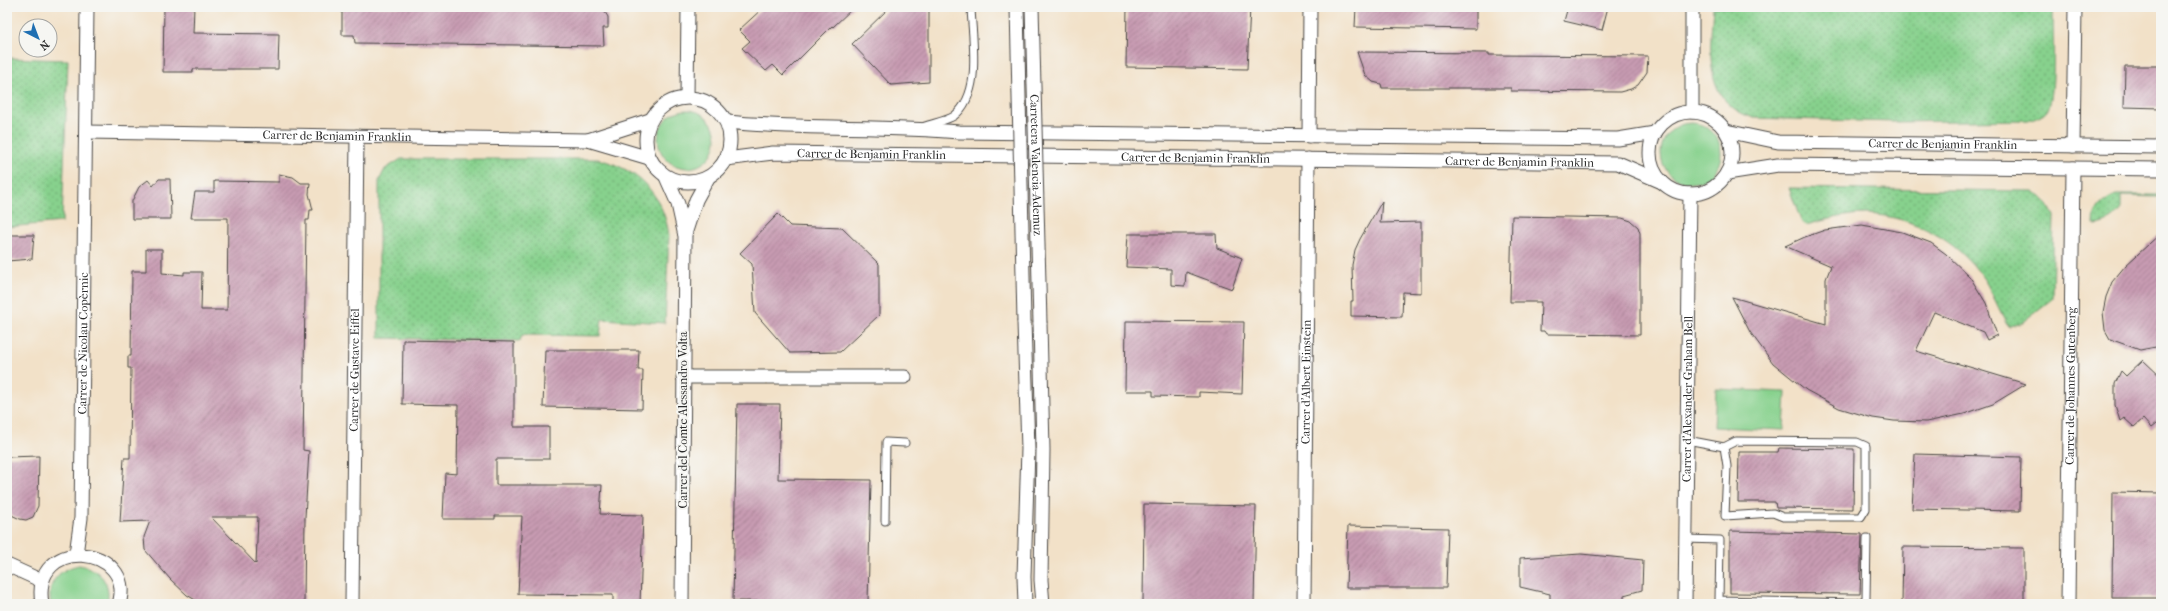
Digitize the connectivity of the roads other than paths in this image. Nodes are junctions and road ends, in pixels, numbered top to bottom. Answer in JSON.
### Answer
{"nodes":[{"id":1,"x":87,"y":7,"type":"edge"},
{"id":2,"x":688,"y":7,"type":"edge"},
{"id":3,"x":971,"y":7,"type":"edge"},
{"id":4,"x":1017,"y":7,"type":"edge"},
{"id":5,"x":1032,"y":7,"type":"edge"},
{"id":6,"x":1310,"y":7,"type":"edge"},
{"id":7,"x":1692,"y":7,"type":"edge"},
{"id":8,"x":2075,"y":7,"type":"edge"},
{"id":9,"x":686,"y":97,"type":"junction"},
{"id":10,"x":1692,"y":112,"type":"junction"},
{"id":11,"x":650,"y":120,"type":"junction"},
{"id":12,"x":727,"y":122,"type":"junction"},
{"id":13,"x":919,"y":128,"type":"junction"},
{"id":14,"x":1726,"y":131,"type":"junction"},
{"id":15,"x":86,"y":132,"type":"junction"},
{"id":16,"x":1655,"y":133,"type":"junction"},
{"id":17,"x":357,"y":136,"type":"junction"},
{"id":18,"x":1309,"y":136,"type":"junction"},
{"id":19,"x":588,"y":140,"type":"junction"},
{"id":20,"x":2073,"y":146,"type":"junction"},
{"id":21,"x":2161,"y":147,"type":"edge"},
{"id":22,"x":649,"y":158,"type":"junction"},
{"id":23,"x":726,"y":159,"type":"junction"},
{"id":24,"x":1308,"y":159,"type":"junction"},
{"id":25,"x":2073,"y":168,"type":"junction"},
{"id":26,"x":2161,"y":169,"type":"edge"},
{"id":27,"x":1727,"y":172,"type":"junction"},
{"id":28,"x":666,"y":177,"type":"junction"},
{"id":29,"x":708,"y":178,"type":"junction"},
{"id":30,"x":1662,"y":182,"type":"junction"},
{"id":31,"x":1690,"y":194,"type":"junction"},
{"id":32,"x":684,"y":236,"type":"junction"},
{"id":33,"x":683,"y":377,"type":"junction"},
{"id":34,"x":905,"y":377,"type":"dead end"},
{"id":35,"x":1687,"y":440,"type":"junction"},
{"id":36,"x":905,"y":442,"type":"dead end"},
{"id":37,"x":1724,"y":446,"type":"junction"},
{"id":38,"x":885,"y":521,"type":"dead end"},
{"id":39,"x":1867,"y":538,"type":"dead end"},
{"id":40,"x":1685,"y":539,"type":"junction"},
{"id":41,"x":76,"y":554,"type":"junction"},
{"id":42,"x":7,"y":565,"type":"edge"},
{"id":43,"x":1024,"y":577,"type":"junction"},
{"id":44,"x":42,"y":581,"type":"junction"},
{"id":45,"x":42,"y":604,"type":"edge"},
{"id":46,"x":119,"y":604,"type":"edge"},
{"id":47,"x":352,"y":604,"type":"edge"},
{"id":48,"x":682,"y":604,"type":"edge"},
{"id":49,"x":1018,"y":604,"type":"edge"},
{"id":50,"x":1025,"y":604,"type":"edge"},
{"id":51,"x":1042,"y":604,"type":"edge"},
{"id":52,"x":1304,"y":604,"type":"edge"},
{"id":53,"x":1684,"y":604,"type":"edge"},
{"id":54,"x":2068,"y":604,"type":"edge"}],
"edges":[{"from":1,"to":15,"type":"street","name":"Carrer de Nicolau Copèrnic"},
{"from":2,"to":9,"type":"street"},
{"from":3,"to":13,"type":"lane"},
{"from":4,"to":43,"type":"street","name":"Carretera Valencia-Ademuz","bridge":true},
{"from":5,"to":51,"type":"street","name":"Carretera Valencia-Ademuz","bridge":true},
{"from":6,"to":18,"type":"street"},
{"from":7,"to":10,"type":"street"},
{"from":8,"to":20,"type":"street"},
{"from":9,"to":11,"type":"street"},
{"from":9,"to":12,"type":"street"},
{"from":10,"to":14,"type":"street"},
{"from":10,"to":16,"type":"street"},
{"from":11,"to":19,"type":"street","name":"Carrer de Benjamin Franklin"},
{"from":11,"to":22,"type":"street"},
{"from":12,"to":13,"type":"street","name":"Carrer de Benjamin Franklin"},
{"from":12,"to":23,"type":"street"},
{"from":13,"to":18,"type":"street","name":"Carrer de Benjamin Franklin"},
{"from":14,"to":20,"type":"street","name":"Carrer de Benjamin Franklin"},
{"from":14,"to":27,"type":"street"},
{"from":15,"to":17,"type":"street","name":"Carrer de Benjamin Franklin"},
{"from":15,"to":41,"type":"street","name":"Carrer de Nicolau Copèrnic"},
{"from":16,"to":18,"type":"street","name":"Carrer de Benjamin Franklin"},
{"from":16,"to":30,"type":"street"},
{"from":17,"to":19,"type":"street","name":"Carrer de Benjamin Franklin"},
{"from":17,"to":47,"type":"street","name":"Carrer de Gustave Eiffel"},
{"from":19,"to":22,"type":"street","name":"Carrer de Benjamin Franklin"},
{"from":20,"to":21,"type":"street","name":"Carrer de Benjamin Franklin"},
{"from":22,"to":28,"type":"street"},
{"from":23,"to":24,"type":"street","name":"Carrer de Benjamin Franklin"},
{"from":23,"to":29,"type":"street"},
{"from":24,"to":30,"type":"street","name":"Carrer de Benjamin Franklin"},
{"from":24,"to":52,"type":"street","name":"Carrer d'Albert Einstein"},
{"from":25,"to":26,"type":"street","name":"Carrer de Benjamin Franklin"},
{"from":25,"to":27,"type":"street","name":"Carrer de Benjamin Franklin"},
{"from":25,"to":54,"type":"street","name":"Carrer de Johannes Gutenberg"},
{"from":27,"to":31,"type":"street"},
{"from":28,"to":29,"type":"street"},
{"from":28,"to":32,"type":"street","name":"Carrer del Comte Alessandro Volta"},
{"from":29,"to":32,"type":"street","name":"Carrer del Comte Alessandro Volta"},
{"from":30,"to":31,"type":"street"},
{"from":31,"to":35,"type":"street","name":"Carrer d'Alexander Graham Bell"},
{"from":32,"to":33,"type":"street","name":"Carrer del Comte Alessandro Volta"},
{"from":33,"to":34,"type":"street"},
{"from":33,"to":48,"type":"street","name":"Carrer del Comte Alessandro Volta"},
{"from":35,"to":37,"type":"lane"},
{"from":35,"to":40,"type":"street","name":"Carrer d'Alexander Graham Bell"},
{"from":36,"to":38,"type":"lane"},
{"from":37,"to":37,"type":"lane"},
{"from":39,"to":40,"type":"lane"},
{"from":40,"to":53,"type":"street","name":"Carrer d'Alexander Graham Bell"},
{"from":41,"to":44,"type":"street"},
{"from":41,"to":46,"type":"street"},
{"from":42,"to":44,"type":"street"},
{"from":43,"to":49,"type":"street"},
{"from":43,"to":50,"type":"street"},
{"from":44,"to":45,"type":"street"}]}
